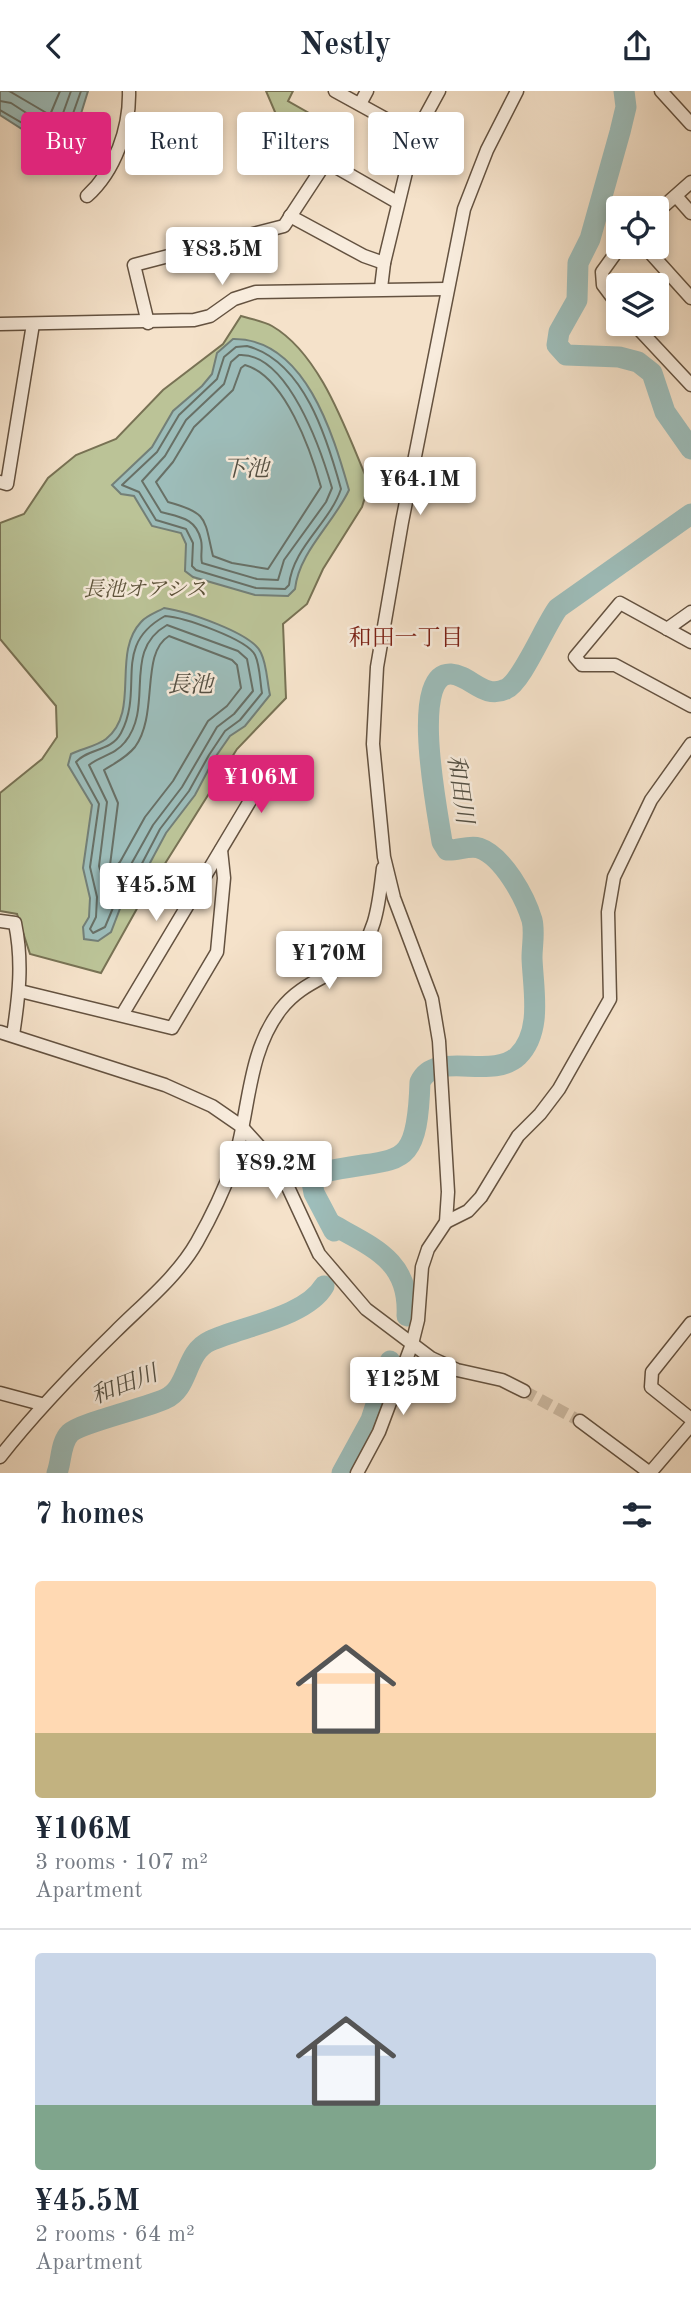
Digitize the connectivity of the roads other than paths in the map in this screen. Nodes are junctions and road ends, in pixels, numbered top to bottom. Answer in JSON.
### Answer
{"nodes":[{"id":1,"x":129,"y":91,"type":"edge"},
{"id":2,"x":335,"y":91,"type":"edge"},
{"id":3,"x":367,"y":91,"type":"edge"},
{"id":4,"x":439,"y":91,"type":"edge"},
{"id":5,"x":517,"y":91,"type":"edge"},
{"id":6,"x":661,"y":91,"type":"edge"},
{"id":7,"x":360,"y":104,"type":"junction"},
{"id":8,"x":374,"y":112,"type":"edge"},
{"id":9,"x":428,"y":112,"type":"edge"},
{"id":10,"x":691,"y":124,"type":"edge"},
{"id":11,"x":317,"y":175,"type":"edge"},
{"id":12,"x":349,"y":175,"type":"edge"},
{"id":13,"x":404,"y":175,"type":"edge"},
{"id":14,"x":691,"y":182,"type":"edge"},
{"id":15,"x":87,"y":196,"type":"dead end"},
{"id":16,"x":676,"y":196,"type":"junction"},
{"id":17,"x":397,"y":202,"type":"junction"},
{"id":18,"x":669,"y":202,"type":"edge"},
{"id":19,"x":691,"y":213,"type":"edge"},
{"id":20,"x":290,"y":216,"type":"junction"},
{"id":21,"x":611,"y":259,"type":"edge"},
{"id":22,"x":656,"y":259,"type":"edge"},
{"id":23,"x":384,"y":263,"type":"junction"},
{"id":24,"x":382,"y":288,"type":"junction"},
{"id":25,"x":446,"y":289,"type":"junction"},
{"id":26,"x":606,"y":289,"type":"edge"},
{"id":27,"x":691,"y":298,"type":"edge"},
{"id":28,"x":148,"y":323,"type":"junction"},
{"id":29,"x":0,"y":324,"type":"edge"},
{"id":30,"x":33,"y":324,"type":"junction"},
{"id":31,"x":645,"y":336,"type":"edge"},
{"id":32,"x":691,"y":385,"type":"edge"},
{"id":33,"x":0,"y":482,"type":"edge"},
{"id":34,"x":691,"y":612,"type":"edge"},
{"id":35,"x":667,"y":629,"type":"junction"},
{"id":36,"x":691,"y":642,"type":"edge"},
{"id":37,"x":691,"y":706,"type":"edge"},
{"id":38,"x":691,"y":744,"type":"edge"},
{"id":39,"x":272,"y":764,"type":"dead end"},
{"id":40,"x":221,"y":850,"type":"junction"},
{"id":41,"x":384,"y":857,"type":"junction"},
{"id":42,"x":0,"y":921,"type":"edge"},
{"id":43,"x":20,"y":991,"type":"junction"},
{"id":44,"x":122,"y":1016,"type":"junction"},
{"id":45,"x":6,"y":1034,"type":"edge"},
{"id":46,"x":241,"y":1126,"type":"junction"},
{"id":47,"x":446,"y":1222,"type":"junction"},
{"id":48,"x":691,"y":1323,"type":"edge"},
{"id":49,"x":412,"y":1345,"type":"junction"},
{"id":50,"x":524,"y":1391,"type":"tunnel mouth"},
{"id":51,"x":0,"y":1393,"type":"edge"},
{"id":52,"x":41,"y":1404,"type":"junction"},
{"id":53,"x":691,"y":1419,"type":"edge"},
{"id":54,"x":580,"y":1421,"type":"tunnel mouth"},
{"id":55,"x":691,"y":1425,"type":"edge"},
{"id":56,"x":0,"y":1457,"type":"edge"},
{"id":57,"x":357,"y":1473,"type":"edge"},
{"id":58,"x":650,"y":1473,"type":"edge"}],
"edges":[{"from":1,"to":15,"type":"street"},
{"from":2,"to":7,"type":"street"},
{"from":3,"to":7,"type":"street"},
{"from":4,"to":9,"type":"street"},
{"from":5,"to":25,"type":"street"},
{"from":6,"to":10,"type":"street"},
{"from":7,"to":8,"type":"street"},
{"from":11,"to":20,"type":"street"},
{"from":12,"to":17,"type":"street"},
{"from":13,"to":17,"type":"street"},
{"from":14,"to":16,"type":"street"},
{"from":16,"to":18,"type":"street"},
{"from":16,"to":19,"type":"street"},
{"from":17,"to":23,"type":"street"},
{"from":20,"to":23,"type":"street"},
{"from":20,"to":28,"type":"street"},
{"from":21,"to":26,"type":"street"},
{"from":22,"to":27,"type":"street"},
{"from":23,"to":24,"type":"street"},
{"from":24,"to":25,"type":"street"},
{"from":24,"to":28,"type":"street"},
{"from":25,"to":41,"type":"street"},
{"from":28,"to":30,"type":"street"},
{"from":29,"to":30,"type":"street"},
{"from":30,"to":33,"type":"street"},
{"from":31,"to":32,"type":"street"},
{"from":34,"to":35,"type":"street"},
{"from":35,"to":36,"type":"street"},
{"from":35,"to":37,"type":"street"},
{"from":38,"to":47,"type":"street"},
{"from":39,"to":40,"type":"street"},
{"from":40,"to":44,"type":"street"},
{"from":40,"to":44,"type":"street"},
{"from":41,"to":46,"type":"street"},
{"from":41,"to":47,"type":"street"},
{"from":42,"to":43,"type":"street"},
{"from":43,"to":44,"type":"street"},
{"from":43,"to":45,"type":"street"},
{"from":45,"to":46,"type":"street"},
{"from":46,"to":49,"type":"street"},
{"from":46,"to":52,"type":"street"},
{"from":47,"to":49,"type":"street"},
{"from":48,"to":53,"type":"street"},
{"from":49,"to":50,"type":"street"},
{"from":49,"to":57,"type":"street"},
{"from":51,"to":52,"type":"street"},
{"from":52,"to":56,"type":"street"},
{"from":54,"to":58,"type":"street"},
{"from":55,"to":58,"type":"street"}]}
